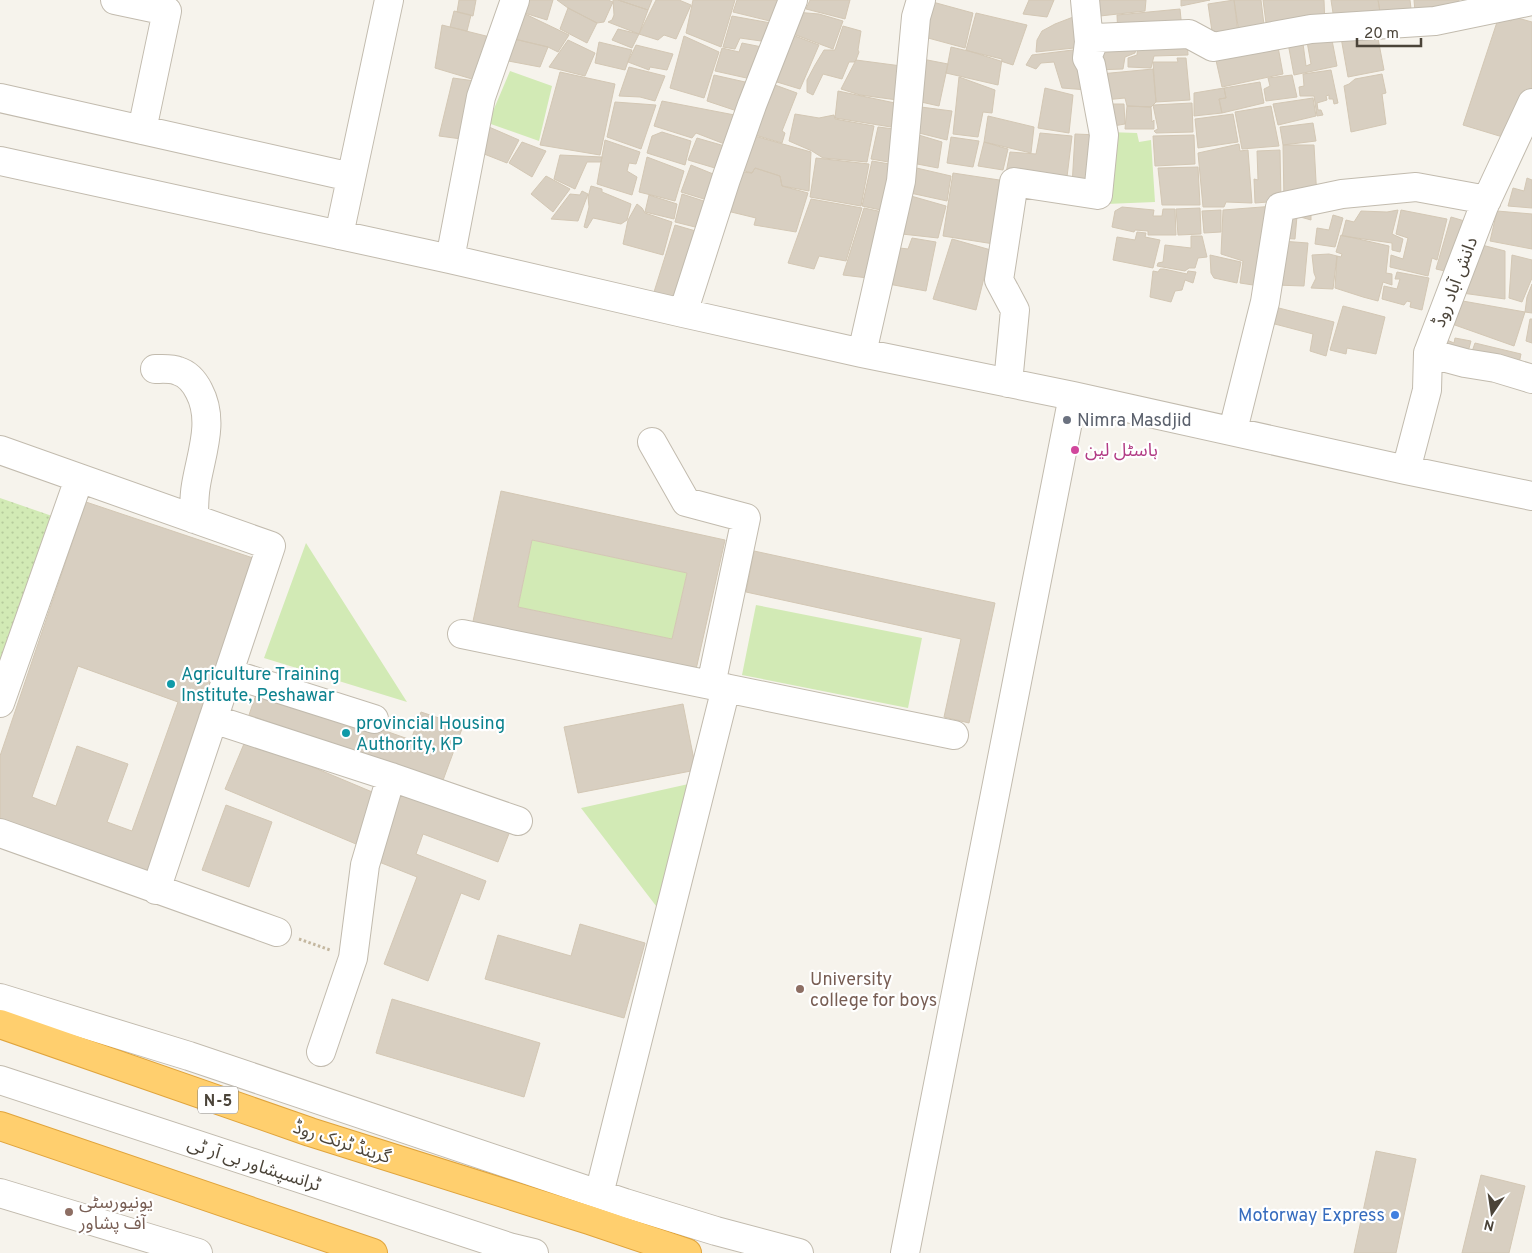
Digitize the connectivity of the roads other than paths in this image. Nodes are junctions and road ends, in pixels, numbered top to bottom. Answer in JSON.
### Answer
{"nodes":[{"id":1,"x":115,"y":0,"type":"edge"},
{"id":2,"x":389,"y":0,"type":"edge"},
{"id":3,"x":515,"y":0,"type":"edge"},
{"id":4,"x":793,"y":0,"type":"edge"},
{"id":5,"x":921,"y":0,"type":"edge"},
{"id":6,"x":1084,"y":0,"type":"edge"},
{"id":7,"x":1532,"y":1,"type":"edge"},
{"id":8,"x":1087,"y":58,"type":"junction"},
{"id":9,"x":0,"y":98,"type":"edge"},
{"id":10,"x":1532,"y":103,"type":"edge"},
{"id":11,"x":142,"y":130,"type":"junction"},
{"id":12,"x":0,"y":161,"type":"edge"},
{"id":13,"x":351,"y":177,"type":"junction"},
{"id":14,"x":1487,"y":200,"type":"junction"},
{"id":15,"x":339,"y":235,"type":"junction"},
{"id":16,"x":450,"y":259,"type":"junction"},
{"id":17,"x":683,"y":314,"type":"junction"},
{"id":18,"x":862,"y":353,"type":"junction"},
{"id":19,"x":1428,"y":353,"type":"junction"},
{"id":20,"x":155,"y":369,"type":"dead end"},
{"id":21,"x":1532,"y":379,"type":"edge"},
{"id":22,"x":1008,"y":383,"type":"junction"},
{"id":23,"x":1073,"y":396,"type":"junction"},
{"id":24,"x":1232,"y":430,"type":"junction"},
{"id":25,"x":652,"y":442,"type":"dead end"},
{"id":26,"x":0,"y":450,"type":"edge"},
{"id":27,"x":1406,"y":470,"type":"junction"},
{"id":28,"x":79,"y":479,"type":"junction"},
{"id":29,"x":1532,"y":496,"type":"edge"},
{"id":30,"x":194,"y":519,"type":"junction"},
{"id":31,"x":462,"y":634,"type":"dead end"},
{"id":32,"x":229,"y":673,"type":"junction"},
{"id":33,"x":718,"y":687,"type":"junction"},
{"id":34,"x":0,"y":703,"type":"edge"},
{"id":35,"x":213,"y":719,"type":"junction"},
{"id":36,"x":374,"y":719,"type":"dead end"},
{"id":37,"x":954,"y":735,"type":"dead end"},
{"id":38,"x":391,"y":777,"type":"junction"},
{"id":39,"x":518,"y":821,"type":"dead end"},
{"id":40,"x":0,"y":834,"type":"edge"},
{"id":41,"x":156,"y":890,"type":"junction"},
{"id":42,"x":277,"y":932,"type":"road end"},
{"id":43,"x":0,"y":998,"type":"edge"},
{"id":44,"x":0,"y":1024,"type":"edge"},
{"id":45,"x":321,"y":1052,"type":"dead end"},
{"id":46,"x":0,"y":1080,"type":"edge"},
{"id":47,"x":0,"y":1126,"type":"edge"},
{"id":48,"x":0,"y":1193,"type":"edge"},
{"id":49,"x":599,"y":1194,"type":"junction"},
{"id":50,"x":522,"y":1251,"type":"edge"},
{"id":51,"x":198,"y":1253,"type":"edge"},
{"id":52,"x":373,"y":1253,"type":"edge"},
{"id":53,"x":687,"y":1253,"type":"edge"},
{"id":54,"x":799,"y":1253,"type":"edge"},
{"id":55,"x":906,"y":1253,"type":"edge"}],
"edges":[{"from":1,"to":11,"type":"street"},
{"from":2,"to":13,"type":"street"},
{"from":3,"to":16,"type":"street"},
{"from":4,"to":17,"type":"street"},
{"from":5,"to":18,"type":"street"},
{"from":6,"to":8,"type":"street"},
{"from":7,"to":8,"type":"street"},
{"from":8,"to":22,"type":"street"},
{"from":9,"to":11,"type":"street"},
{"from":10,"to":14,"type":"street","name":"دانش آباد روڈ"},
{"from":11,"to":13,"type":"street"},
{"from":12,"to":15,"type":"street"},
{"from":13,"to":15,"type":"street"},
{"from":14,"to":19,"type":"street","name":"دانش آباد روڈ"},
{"from":14,"to":24,"type":"street"},
{"from":15,"to":16,"type":"street"},
{"from":16,"to":17,"type":"street"},
{"from":17,"to":18,"type":"street"},
{"from":18,"to":22,"type":"street"},
{"from":19,"to":21,"type":"street"},
{"from":19,"to":27,"type":"street","name":"دانش آباد روڈ"},
{"from":20,"to":30,"type":"street"},
{"from":22,"to":23,"type":"street"},
{"from":23,"to":24,"type":"street"},
{"from":23,"to":55,"type":"street"},
{"from":24,"to":27,"type":"street"},
{"from":25,"to":33,"type":"street"},
{"from":26,"to":28,"type":"street"},
{"from":27,"to":29,"type":"street"},
{"from":28,"to":30,"type":"street"},
{"from":28,"to":34,"type":"street"},
{"from":30,"to":32,"type":"street"},
{"from":31,"to":33,"type":"street"},
{"from":32,"to":35,"type":"street"},
{"from":32,"to":36,"type":"street"},
{"from":33,"to":37,"type":"street"},
{"from":33,"to":49,"type":"street"},
{"from":35,"to":38,"type":"street"},
{"from":35,"to":41,"type":"street"},
{"from":38,"to":39,"type":"street"},
{"from":38,"to":45,"type":"street"},
{"from":40,"to":41,"type":"street"},
{"from":41,"to":42,"type":"street"},
{"from":43,"to":49,"type":"street"},
{"from":44,"to":53,"type":"highway","name":"گرینڈ ٹرنک روڈ","number":"N-5"},
{"from":46,"to":50,"type":"street","name":"ٹرانسپشاور بی آر ٹی"},
{"from":47,"to":52,"type":"highway"},
{"from":48,"to":51,"type":"street"},
{"from":49,"to":54,"type":"street"}]}
